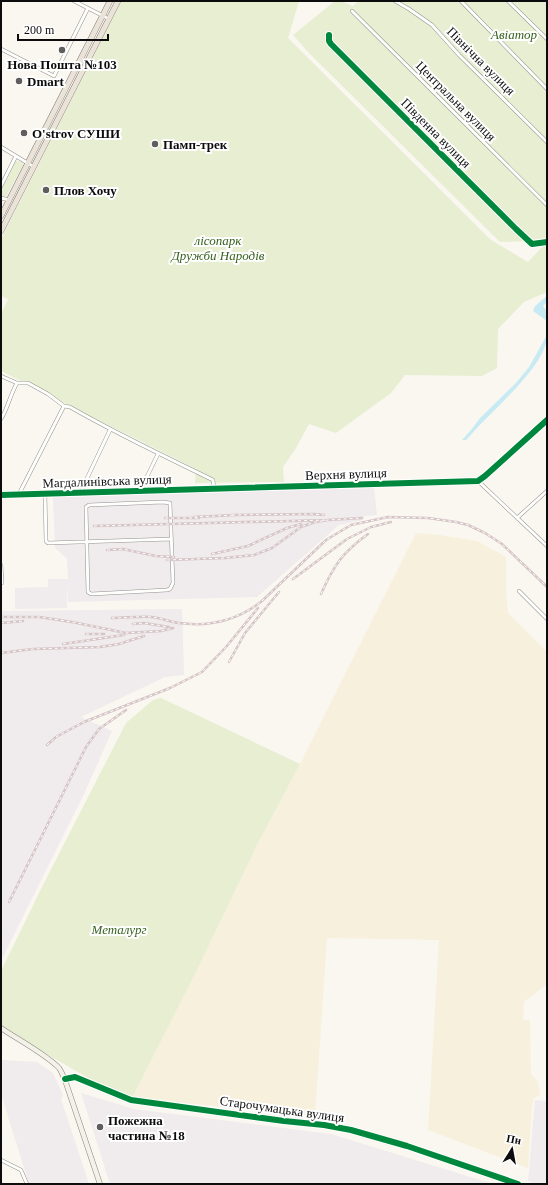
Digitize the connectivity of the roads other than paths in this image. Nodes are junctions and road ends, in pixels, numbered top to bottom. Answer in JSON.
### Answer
{"nodes":[{"id":1,"x":74,"y":1,"type":"edge"},
{"id":2,"x":110,"y":1,"type":"edge"},
{"id":3,"x":118,"y":1,"type":"edge"},
{"id":4,"x":394,"y":1,"type":"edge"},
{"id":5,"x":461,"y":1,"type":"edge"},
{"id":6,"x":508,"y":1,"type":"edge"},
{"id":7,"x":88,"y":8,"type":"junction"},
{"id":8,"x":352,"y":11,"type":"dead end"},
{"id":9,"x":102,"y":16,"type":"junction"},
{"id":10,"x":109,"y":19,"type":"junction"},
{"id":11,"x":329,"y":35,"type":"dead end"},
{"id":12,"x":547,"y":39,"type":"edge"},
{"id":13,"x":1,"y":49,"type":"edge"},
{"id":14,"x":547,"y":89,"type":"edge"},
{"id":15,"x":547,"y":142,"type":"edge"},
{"id":16,"x":1,"y":147,"type":"edge"},
{"id":17,"x":16,"y":156,"type":"junction"},
{"id":18,"x":28,"y":164,"type":"junction"},
{"id":19,"x":34,"y":167,"type":"junction"},
{"id":20,"x":1,"y":186,"type":"edge"},
{"id":21,"x":1,"y":198,"type":"edge"},
{"id":22,"x":9,"y":200,"type":"junction"},
{"id":23,"x":547,"y":205,"type":"edge"},
{"id":24,"x":1,"y":216,"type":"edge"},
{"id":25,"x":1,"y":231,"type":"edge"},
{"id":26,"x":547,"y":242,"type":"edge"},
{"id":27,"x":1,"y":376,"type":"edge"},
{"id":28,"x":17,"y":383,"type":"junction"},
{"id":29,"x":64,"y":406,"type":"junction"},
{"id":30,"x":1,"y":419,"type":"edge"},
{"id":31,"x":547,"y":420,"type":"edge"},
{"id":32,"x":110,"y":430,"type":"junction"},
{"id":33,"x":158,"y":454,"type":"junction"},
{"id":34,"x":478,"y":481,"type":"junction"},
{"id":35,"x":214,"y":489,"type":"junction"},
{"id":36,"x":547,"y":490,"type":"edge"},
{"id":37,"x":140,"y":491,"type":"junction"},
{"id":38,"x":79,"y":493,"type":"junction"},
{"id":39,"x":19,"y":494,"type":"junction"},
{"id":40,"x":45,"y":494,"type":"junction"},
{"id":41,"x":1,"y":495,"type":"edge"},
{"id":42,"x":517,"y":518,"type":"junction"},
{"id":43,"x":171,"y":539,"type":"junction"},
{"id":44,"x":88,"y":542,"type":"junction"},
{"id":45,"x":547,"y":546,"type":"edge"},
{"id":46,"x":1,"y":565,"type":"edge"},
{"id":47,"x":2,"y":583,"type":"edge"},
{"id":48,"x":519,"y":590,"type":"dead end"},
{"id":49,"x":547,"y":619,"type":"edge"},
{"id":50,"x":1,"y":1028,"type":"edge"},
{"id":51,"x":65,"y":1079,"type":"junction"},
{"id":52,"x":1,"y":1160,"type":"edge"},
{"id":53,"x":27,"y":1184,"type":"edge"},
{"id":54,"x":100,"y":1184,"type":"edge"},
{"id":55,"x":518,"y":1184,"type":"edge"}],
"edges":[{"from":1,"to":7,"type":"street"},
{"from":2,"to":9,"type":"main road"},
{"from":3,"to":10,"type":"main road"},
{"from":4,"to":15,"type":"street","name":"Північна вулиця"},
{"from":5,"to":14,"type":"street"},
{"from":6,"to":12,"type":"street"},
{"from":7,"to":9,"type":"street"},
{"from":7,"to":13,"type":"street"},
{"from":8,"to":23,"type":"street","name":"Центральна вулиця"},
{"from":9,"to":10,"type":"street"},
{"from":9,"to":18,"type":"main road"},
{"from":10,"to":19,"type":"main road"},
{"from":11,"to":26,"type":"street","name":"Південна вулиця"},
{"from":16,"to":17,"type":"street"},
{"from":17,"to":18,"type":"street"},
{"from":17,"to":20,"type":"street"},
{"from":18,"to":19,"type":"street"},
{"from":18,"to":22,"type":"main road"},
{"from":19,"to":25,"type":"main road"},
{"from":21,"to":22,"type":"street"},
{"from":22,"to":24,"type":"main road"},
{"from":27,"to":28,"type":"street"},
{"from":28,"to":29,"type":"street"},
{"from":28,"to":30,"type":"street"},
{"from":29,"to":32,"type":"street"},
{"from":29,"to":39,"type":"street"},
{"from":31,"to":34,"type":"street"},
{"from":32,"to":33,"type":"street"},
{"from":32,"to":38,"type":"street"},
{"from":33,"to":35,"type":"street"},
{"from":33,"to":37,"type":"street"},
{"from":34,"to":35,"type":"street","name":"Верхня вулиця"},
{"from":34,"to":42,"type":"street"},
{"from":35,"to":37,"type":"street","name":"Магдалинівська вулиця"},
{"from":36,"to":42,"type":"street"},
{"from":37,"to":38,"type":"street","name":"Магдалинівська вулиця"},
{"from":38,"to":40,"type":"street","name":"Магдалинівська вулиця"},
{"from":39,"to":40,"type":"street","name":"Магдалинівська вулиця"},
{"from":39,"to":41,"type":"street","name":"Магдалинівська вулиця"},
{"from":40,"to":44,"type":"street"},
{"from":42,"to":45,"type":"street"},
{"from":43,"to":44,"type":"street"},
{"from":43,"to":44,"type":"street"},
{"from":43,"to":44,"type":"street"},
{"from":46,"to":47,"type":"street"},
{"from":48,"to":49,"type":"street"},
{"from":50,"to":51,"type":"street"},
{"from":51,"to":54,"type":"street"},
{"from":51,"to":55,"type":"street","name":"Старочумацька вулиця"},
{"from":52,"to":53,"type":"street"}]}
